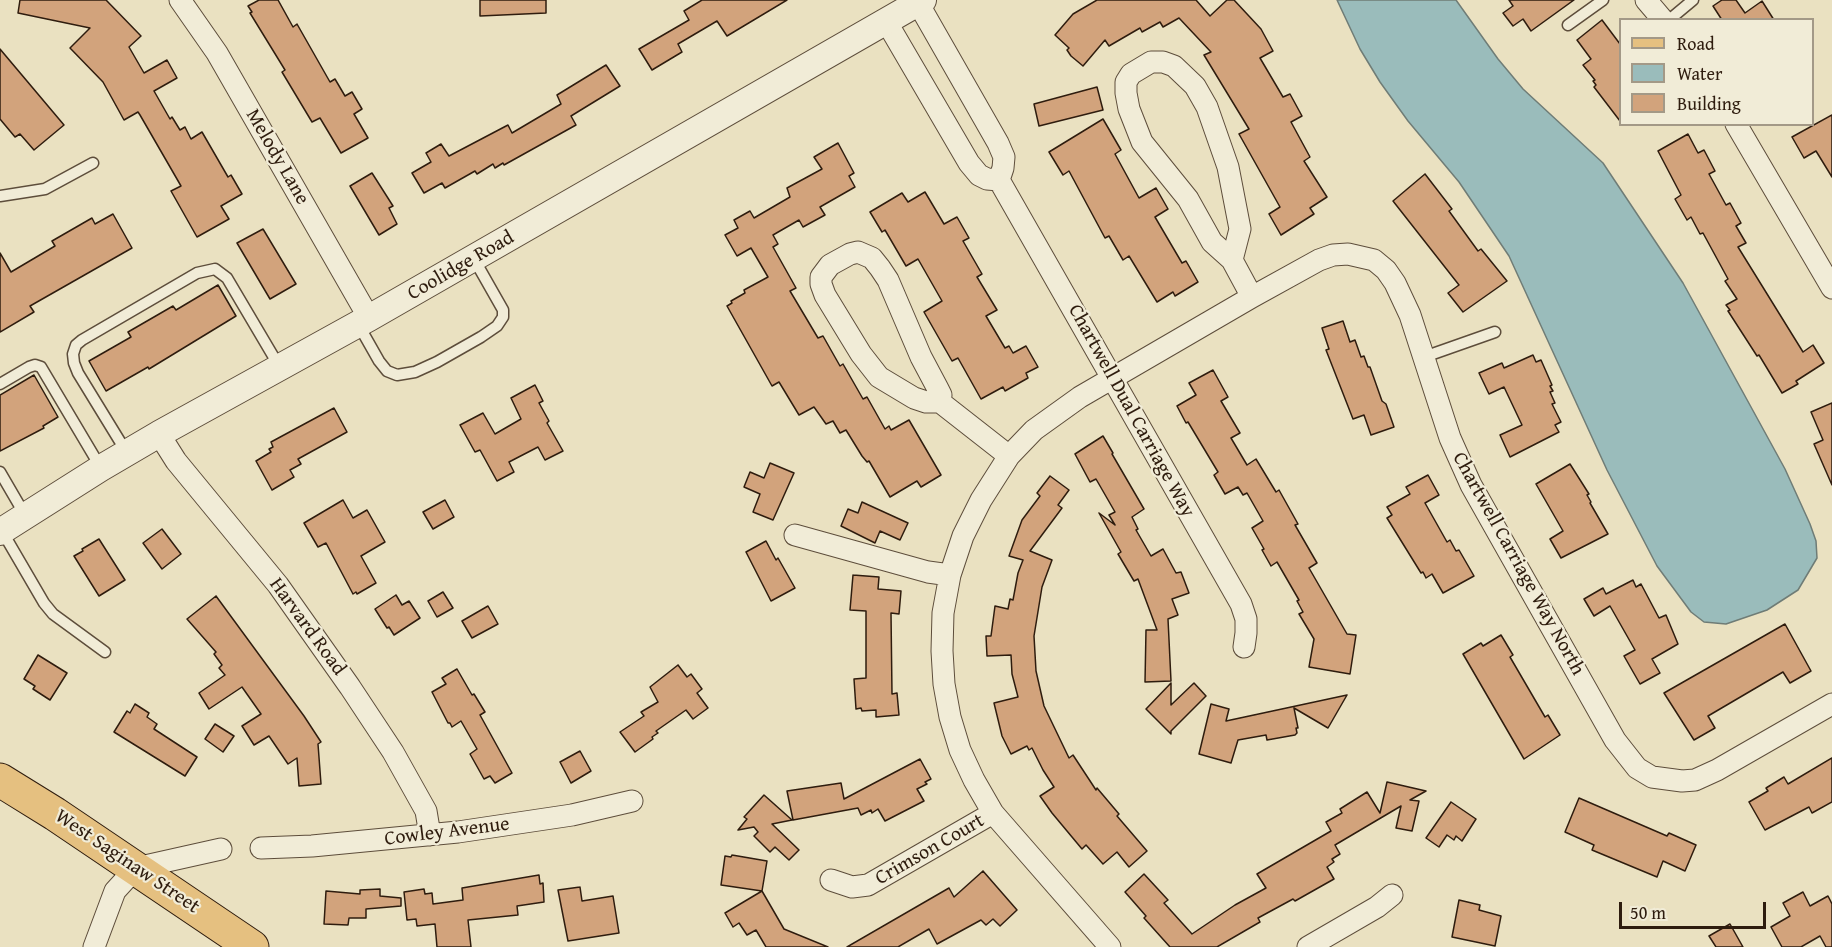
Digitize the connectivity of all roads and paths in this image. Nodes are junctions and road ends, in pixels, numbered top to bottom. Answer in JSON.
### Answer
{"nodes":[{"id":1,"x":180,"y":0,"type":"edge"},
{"id":2,"x":1603,"y":0,"type":"edge"},
{"id":3,"x":1646,"y":0,"type":"edge"},
{"id":4,"x":1693,"y":0,"type":"edge"},
{"id":5,"x":921,"y":1,"type":"edge"},
{"id":6,"x":1661,"y":18,"type":"edge"},
{"id":7,"x":1671,"y":18,"type":"edge"},
{"id":8,"x":886,"y":21,"type":"junction"},
{"id":9,"x":1568,"y":25,"type":"dead end"},
{"id":10,"x":1737,"y":126,"type":"edge"},
{"id":11,"x":93,"y":163,"type":"dead end"},
{"id":12,"x":999,"y":180,"type":"junction"},
{"id":13,"x":0,"y":196,"type":"edge"},
{"id":14,"x":474,"y":258,"type":"junction"},
{"id":15,"x":1232,"y":260,"type":"junction"},
{"id":16,"x":1832,"y":288,"type":"edge"},
{"id":17,"x":1252,"y":297,"type":"junction"},
{"id":18,"x":364,"y":321,"type":"junction"},
{"id":19,"x":1495,"y":332,"type":"dead end"},
{"id":20,"x":1424,"y":357,"type":"junction"},
{"id":21,"x":279,"y":366,"type":"junction"},
{"id":22,"x":1113,"y":378,"type":"junction"},
{"id":23,"x":0,"y":384,"type":"edge"},
{"id":24,"x":940,"y":402,"type":"junction"},
{"id":25,"x":159,"y":434,"type":"junction"},
{"id":26,"x":127,"y":453,"type":"junction"},
{"id":27,"x":1009,"y":456,"type":"junction"},
{"id":28,"x":101,"y":468,"type":"junction"},
{"id":29,"x":0,"y":471,"type":"edge"},
{"id":30,"x":25,"y":515,"type":"junction"},
{"id":31,"x":1,"y":532,"type":"edge"},
{"id":32,"x":795,"y":535,"type":"dead end"},
{"id":33,"x":950,"y":575,"type":"junction"},
{"id":34,"x":1244,"y":647,"type":"dead end"},
{"id":35,"x":105,"y":652,"type":"dead end"},
{"id":36,"x":1832,"y":705,"type":"edge"},
{"id":37,"x":0,"y":780,"type":"edge"},
{"id":38,"x":632,"y":801,"type":"dead end"},
{"id":39,"x":993,"y":813,"type":"junction"},
{"id":40,"x":429,"y":835,"type":"junction"},
{"id":41,"x":261,"y":848,"type":"dead end"},
{"id":42,"x":221,"y":849,"type":"dead end"},
{"id":43,"x":136,"y":868,"type":"junction"},
{"id":44,"x":831,"y":880,"type":"dead end"},
{"id":45,"x":1392,"y":895,"type":"dead end"},
{"id":46,"x":94,"y":947,"type":"edge"},
{"id":47,"x":252,"y":947,"type":"edge"},
{"id":48,"x":1110,"y":947,"type":"edge"},
{"id":49,"x":1308,"y":947,"type":"edge"}],
"edges":[{"from":1,"to":18,"type":"street","name":"Melody Lane"},
{"from":2,"to":9,"type":"lane"},
{"from":3,"to":6,"type":"street"},
{"from":4,"to":7,"type":"lane"},
{"from":5,"to":8,"type":"street","name":"Coolidge Road"},
{"from":5,"to":12,"type":"street"},
{"from":8,"to":12,"type":"street"},
{"from":8,"to":14,"type":"street","name":"Coolidge Road"},
{"from":10,"to":16,"type":"street"},
{"from":11,"to":13,"type":"lane"},
{"from":12,"to":22,"type":"street","name":"Chartwell Dual Carriage Way"},
{"from":14,"to":18,"type":"street","name":"Coolidge Road"},
{"from":14,"to":18,"type":"lane"},
{"from":15,"to":15,"type":"street"},
{"from":15,"to":17,"type":"street"},
{"from":17,"to":20,"type":"street","name":"Chartwell Carriage Way North"},
{"from":17,"to":22,"type":"street","name":"Chartwell Carriage Way North"},
{"from":18,"to":21,"type":"street","name":"Coolidge Road"},
{"from":19,"to":20,"type":"lane"},
{"from":20,"to":36,"type":"street","name":"Chartwell Carriage Way North"},
{"from":21,"to":25,"type":"street","name":"Coolidge Road"},
{"from":21,"to":26,"type":"lane"},
{"from":22,"to":27,"type":"street","name":"Chartwell Carriage Way North"},
{"from":22,"to":34,"type":"street","name":"Chartwell Dual Carriage Way"},
{"from":23,"to":28,"type":"lane"},
{"from":24,"to":24,"type":"street"},
{"from":24,"to":27,"type":"street"},
{"from":25,"to":26,"type":"street","name":"Coolidge Road"},
{"from":25,"to":40,"type":"street","name":"Harvard Road"},
{"from":26,"to":28,"type":"street","name":"Coolidge Road"},
{"from":27,"to":33,"type":"street","name":"Chartwell Carriage Way North"},
{"from":28,"to":30,"type":"street","name":"Coolidge Road"},
{"from":29,"to":30,"type":"lane"},
{"from":30,"to":31,"type":"street","name":"Coolidge Road"},
{"from":31,"to":35,"type":"lane"},
{"from":32,"to":33,"type":"street"},
{"from":33,"to":39,"type":"street","name":"Chartwell Carriage Way North"},
{"from":37,"to":43,"type":"main road","name":"West Saginaw Street"},
{"from":38,"to":40,"type":"street","name":"Cowley Avenue"},
{"from":39,"to":44,"type":"street","name":"Crimson Court"},
{"from":39,"to":48,"type":"street","name":"Chartwell Carriage Way North"},
{"from":40,"to":41,"type":"street","name":"Cowley Avenue"},
{"from":42,"to":43,"type":"street"},
{"from":43,"to":46,"type":"street"},
{"from":43,"to":47,"type":"main road","name":"West Saginaw Street"},
{"from":45,"to":49,"type":"street"}]}
